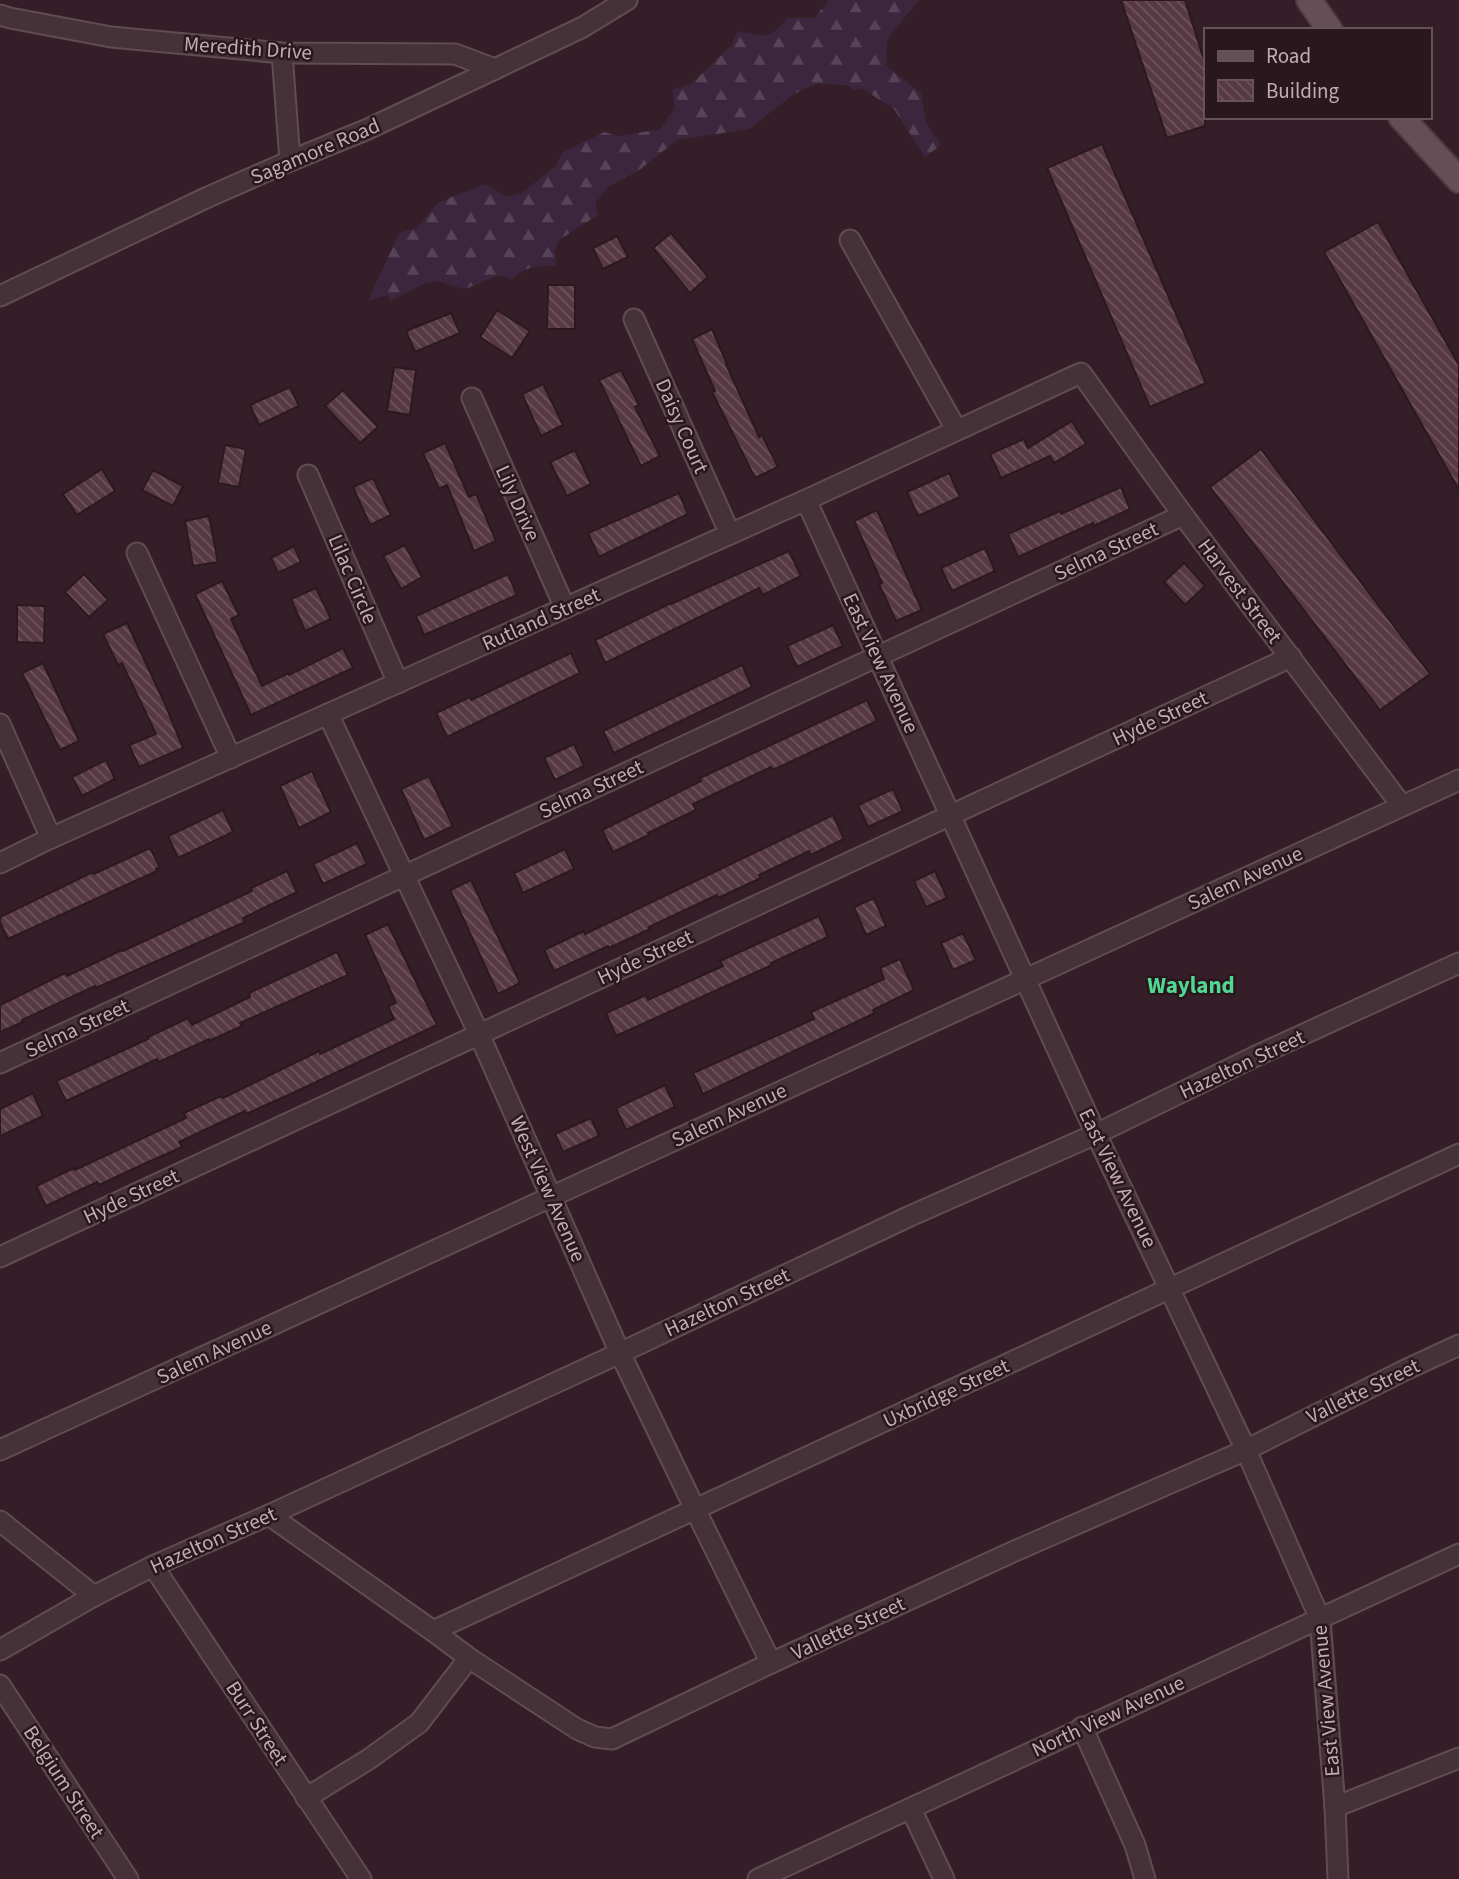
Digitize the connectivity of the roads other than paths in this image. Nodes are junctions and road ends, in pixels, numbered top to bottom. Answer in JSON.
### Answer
{"nodes":[{"id":1,"x":627,"y":0,"type":"edge"},
{"id":2,"x":1308,"y":0,"type":"edge"},
{"id":3,"x":0,"y":15,"type":"edge"},
{"id":4,"x":1329,"y":28,"type":"edge"},
{"id":5,"x":282,"y":53,"type":"junction"},
{"id":6,"x":495,"y":69,"type":"junction"},
{"id":7,"x":1403,"y":119,"type":"edge"},
{"id":8,"x":290,"y":161,"type":"junction"},
{"id":9,"x":1459,"y":180,"type":"edge"},
{"id":10,"x":850,"y":240,"type":"dead end"},
{"id":11,"x":0,"y":296,"type":"edge"},
{"id":12,"x":634,"y":318,"type":"dead end"},
{"id":13,"x":1081,"y":373,"type":"joint"},
{"id":14,"x":472,"y":398,"type":"dead end"},
{"id":15,"x":956,"y":429,"type":"junction"},
{"id":16,"x":308,"y":475,"type":"dead end"},
{"id":17,"x":806,"y":500,"type":"junction"},
{"id":18,"x":1183,"y":516,"type":"junction"},
{"id":19,"x":730,"y":534,"type":"junction"},
{"id":20,"x":137,"y":553,"type":"dead end"},
{"id":21,"x":565,"y":608,"type":"junction"},
{"id":22,"x":877,"y":657,"type":"junction"},
{"id":23,"x":1291,"y":657,"type":"junction"},
{"id":24,"x":398,"y":683,"type":"junction"},
{"id":25,"x":328,"y":714,"type":"junction"},
{"id":26,"x":0,"y":724,"type":"edge"},
{"id":27,"x":231,"y":758,"type":"junction"},
{"id":28,"x":1459,"y":780,"type":"edge"},
{"id":29,"x":1402,"y":806,"type":"junction"},
{"id":30,"x":951,"y":815,"type":"junction"},
{"id":31,"x":51,"y":838,"type":"junction"},
{"id":32,"x":0,"y":863,"type":"edge"},
{"id":33,"x":404,"y":876,"type":"junction"},
{"id":34,"x":1459,"y":963,"type":"edge"},
{"id":35,"x":1025,"y":979,"type":"junction"},
{"id":36,"x":479,"y":1034,"type":"junction"},
{"id":37,"x":0,"y":1063,"type":"edge"},
{"id":38,"x":1096,"y":1134,"type":"junction"},
{"id":39,"x":1459,"y":1154,"type":"edge"},
{"id":40,"x":551,"y":1197,"type":"junction"},
{"id":41,"x":0,"y":1256,"type":"edge"},
{"id":42,"x":1170,"y":1288,"type":"junction"},
{"id":43,"x":1459,"y":1345,"type":"edge"},
{"id":44,"x":620,"y":1353,"type":"junction"},
{"id":45,"x":0,"y":1450,"type":"edge"},
{"id":46,"x":1246,"y":1450,"type":"junction"},
{"id":47,"x":695,"y":1509,"type":"junction"},
{"id":48,"x":269,"y":1515,"type":"junction"},
{"id":49,"x":0,"y":1521,"type":"edge"},
{"id":50,"x":1459,"y":1553,"type":"edge"},
{"id":51,"x":153,"y":1566,"type":"junction"},
{"id":52,"x":94,"y":1596,"type":"junction"},
{"id":53,"x":1320,"y":1619,"type":"junction"},
{"id":54,"x":433,"y":1631,"type":"junction"},
{"id":55,"x":0,"y":1650,"type":"edge"},
{"id":56,"x":469,"y":1658,"type":"junction"},
{"id":57,"x":771,"y":1663,"type":"junction"},
{"id":58,"x":0,"y":1685,"type":"edge"},
{"id":59,"x":1082,"y":1727,"type":"junction"},
{"id":60,"x":1458,"y":1760,"type":"edge"},
{"id":61,"x":306,"y":1797,"type":"junction"},
{"id":62,"x":1335,"y":1807,"type":"junction"},
{"id":63,"x":911,"y":1809,"type":"junction"},
{"id":64,"x":128,"y":1879,"type":"edge"},
{"id":65,"x":361,"y":1879,"type":"edge"},
{"id":66,"x":758,"y":1879,"type":"edge"},
{"id":67,"x":944,"y":1879,"type":"edge"},
{"id":68,"x":1144,"y":1879,"type":"edge"},
{"id":69,"x":1338,"y":1879,"type":"edge"}],
"edges":[{"from":1,"to":6,"type":"street","name":"Sagamore Road"},
{"from":2,"to":4,"type":"main road"},
{"from":3,"to":5,"type":"street","name":"Meredith Drive"},
{"from":5,"to":6,"type":"street","name":"Meredith Drive"},
{"from":5,"to":8,"type":"street"},
{"from":6,"to":8,"type":"street","name":"Sagamore Road"},
{"from":7,"to":9,"type":"main road"},
{"from":8,"to":11,"type":"street","name":"Sagamore Road"},
{"from":10,"to":15,"type":"street"},
{"from":12,"to":19,"type":"street","name":"Daisy Court"},
{"from":13,"to":15,"type":"street","name":"Rutland Street"},
{"from":13,"to":18,"type":"street","name":"Harvest Street"},
{"from":14,"to":21,"type":"street","name":"Lily Drive"},
{"from":15,"to":17,"type":"street","name":"Rutland Street"},
{"from":16,"to":24,"type":"street","name":"Lilac Circle"},
{"from":17,"to":19,"type":"street","name":"Rutland Street"},
{"from":17,"to":22,"type":"street","name":"East View Avenue"},
{"from":18,"to":22,"type":"street","name":"Selma Street"},
{"from":18,"to":23,"type":"street","name":"Harvest Street"},
{"from":19,"to":21,"type":"street","name":"Rutland Street"},
{"from":20,"to":27,"type":"street"},
{"from":21,"to":24,"type":"street","name":"Rutland Street"},
{"from":22,"to":30,"type":"street","name":"East View Avenue"},
{"from":22,"to":33,"type":"street","name":"Selma Street"},
{"from":23,"to":29,"type":"street","name":"Harvest Street"},
{"from":23,"to":30,"type":"street","name":"Hyde Street"},
{"from":24,"to":25,"type":"street","name":"Rutland Street"},
{"from":25,"to":27,"type":"street","name":"Rutland Street"},
{"from":25,"to":33,"type":"street","name":"West View Avenue"},
{"from":26,"to":31,"type":"street"},
{"from":27,"to":31,"type":"street","name":"Rutland Street"},
{"from":28,"to":29,"type":"street","name":"Salem Avenue"},
{"from":29,"to":35,"type":"street","name":"Salem Avenue"},
{"from":30,"to":35,"type":"street","name":"East View Avenue"},
{"from":30,"to":36,"type":"street","name":"Hyde Street"},
{"from":31,"to":32,"type":"street","name":"Rutland Street"},
{"from":33,"to":36,"type":"street","name":"West View Avenue"},
{"from":33,"to":37,"type":"street","name":"Selma Street"},
{"from":34,"to":38,"type":"street","name":"Hazelton Street"},
{"from":35,"to":38,"type":"street","name":"East View Avenue"},
{"from":35,"to":40,"type":"street","name":"Salem Avenue"},
{"from":36,"to":40,"type":"street","name":"West View Avenue"},
{"from":36,"to":41,"type":"street","name":"Hyde Street"},
{"from":38,"to":42,"type":"street","name":"East View Avenue"},
{"from":38,"to":44,"type":"street","name":"Hazelton Street"},
{"from":39,"to":42,"type":"street","name":"Uxbridge Street"},
{"from":40,"to":44,"type":"street","name":"West View Avenue"},
{"from":40,"to":45,"type":"street","name":"Salem Avenue"},
{"from":42,"to":46,"type":"street","name":"East View Avenue"},
{"from":42,"to":47,"type":"street","name":"Uxbridge Street"},
{"from":43,"to":46,"type":"street","name":"Vallette Street"},
{"from":44,"to":47,"type":"street","name":"West View Avenue"},
{"from":44,"to":48,"type":"street","name":"Hazelton Street"},
{"from":46,"to":53,"type":"street","name":"East View Avenue"},
{"from":46,"to":57,"type":"street","name":"Vallette Street"},
{"from":47,"to":54,"type":"street","name":"Uxbridge Street"},
{"from":47,"to":57,"type":"street","name":"West View Avenue"},
{"from":48,"to":51,"type":"street","name":"Hazelton Street"},
{"from":48,"to":54,"type":"street","name":"Vallette Street"},
{"from":49,"to":52,"type":"street"},
{"from":50,"to":53,"type":"street","name":"North View Avenue"},
{"from":51,"to":52,"type":"street","name":"Hazelton Street"},
{"from":51,"to":61,"type":"street","name":"Burr Street"},
{"from":52,"to":55,"type":"street","name":"Hazelton Street"},
{"from":53,"to":59,"type":"street","name":"North View Avenue"},
{"from":53,"to":62,"type":"street","name":"East View Avenue"},
{"from":54,"to":56,"type":"street","name":"Vallette Street"},
{"from":56,"to":57,"type":"street","name":"Vallette Street"},
{"from":56,"to":61,"type":"street"},
{"from":58,"to":64,"type":"street","name":"Belgium Street"},
{"from":59,"to":63,"type":"street","name":"North View Avenue"},
{"from":59,"to":68,"type":"street"},
{"from":60,"to":62,"type":"street"},
{"from":61,"to":65,"type":"street","name":"Burr Street"},
{"from":62,"to":69,"type":"street","name":"East View Avenue"},
{"from":63,"to":66,"type":"street","name":"North View Avenue"},
{"from":63,"to":67,"type":"street"}]}
